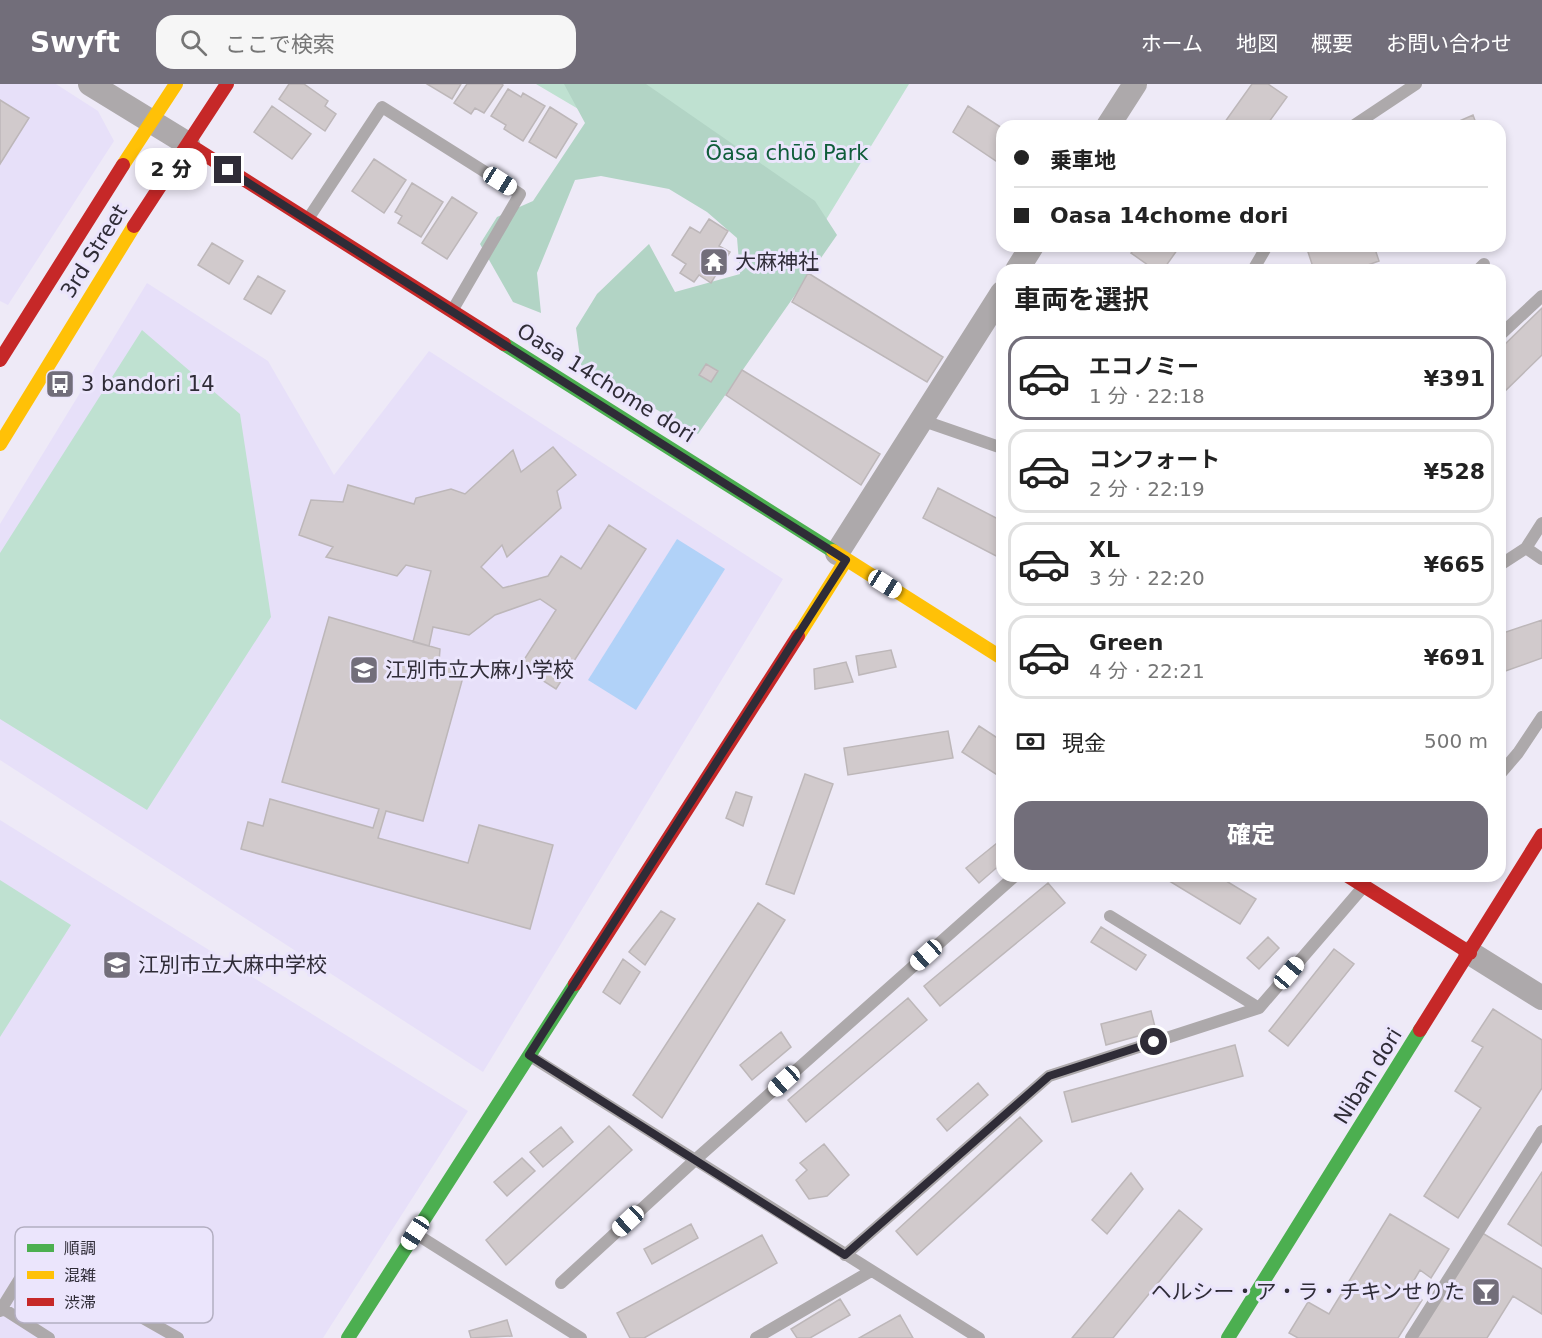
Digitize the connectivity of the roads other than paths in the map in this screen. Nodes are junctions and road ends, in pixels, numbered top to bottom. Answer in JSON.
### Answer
{"nodes":[{"id":1,"x":90,"y":84,"type":"edge"},
{"id":2,"x":176,"y":84,"type":"edge"},
{"id":3,"x":227,"y":84,"type":"edge"},
{"id":4,"x":1135,"y":84,"type":"edge"},
{"id":5,"x":1416,"y":84,"type":"edge"},
{"id":6,"x":1112,"y":120,"type":"edge"},
{"id":7,"x":1362,"y":120,"type":"edge"},
{"id":8,"x":150,"y":123,"type":"junction"},
{"id":9,"x":188,"y":144,"type":"junction"},
{"id":10,"x":307,"y":220,"type":"junction"},
{"id":11,"x":1542,"y":296,"type":"edge"},
{"id":12,"x":996,"y":302,"type":"edge"},
{"id":13,"x":452,"y":311,"type":"junction"},
{"id":14,"x":9,"y":324,"type":"edge"},
{"id":15,"x":1506,"y":329,"type":"edge"},
{"id":16,"x":0,"y":360,"type":"edge"},
{"id":17,"x":921,"y":420,"type":"junction"},
{"id":18,"x":0,"y":444,"type":"edge"},
{"id":19,"x":996,"y":446,"type":"edge"},
{"id":20,"x":1542,"y":523,"type":"edge"},
{"id":21,"x":1526,"y":548,"type":"junction"},
{"id":22,"x":841,"y":556,"type":"junction"},
{"id":23,"x":1542,"y":559,"type":"edge"},
{"id":24,"x":1506,"y":561,"type":"edge"},
{"id":25,"x":996,"y":654,"type":"edge"},
{"id":26,"x":1542,"y":717,"type":"edge"},
{"id":27,"x":1506,"y":767,"type":"edge"},
{"id":28,"x":1542,"y":835,"type":"edge"},
{"id":29,"x":1008,"y":882,"type":"edge"},
{"id":30,"x":1358,"y":882,"type":"edge"},
{"id":31,"x":1364,"y":886,"type":"junction"},
{"id":32,"x":1110,"y":916,"type":"dead end"},
{"id":33,"x":1470,"y":953,"type":"junction"},
{"id":34,"x":1542,"y":998,"type":"edge"},
{"id":35,"x":1259,"y":1008,"type":"junction"},
{"id":36,"x":529,"y":1055,"type":"junction"},
{"id":37,"x":1542,"y":1131,"type":"edge"},
{"id":38,"x":695,"y":1160,"type":"junction"},
{"id":39,"x":415,"y":1233,"type":"junction"},
{"id":40,"x":845,"y":1255,"type":"junction"},
{"id":41,"x":870,"y":1271,"type":"junction"},
{"id":42,"x":561,"y":1283,"type":"dead end"},
{"id":43,"x":15,"y":1286,"type":"edge"},
{"id":44,"x":1,"y":1309,"type":"edge"},
{"id":45,"x":15,"y":1317,"type":"edge"},
{"id":46,"x":24,"y":1323,"type":"edge"},
{"id":47,"x":152,"y":1323,"type":"edge"},
{"id":48,"x":49,"y":1338,"type":"edge"},
{"id":49,"x":178,"y":1338,"type":"edge"},
{"id":50,"x":348,"y":1338,"type":"edge"},
{"id":51,"x":581,"y":1338,"type":"edge"},
{"id":52,"x":756,"y":1338,"type":"edge"},
{"id":53,"x":979,"y":1338,"type":"edge"},
{"id":54,"x":1228,"y":1338,"type":"edge"},
{"id":55,"x":1412,"y":1338,"type":"edge"}],
"edges":[{"from":1,"to":8,"type":"street"},
{"from":2,"to":8,"type":"street","name":"3rd Street"},
{"from":3,"to":9,"type":"street","name":"3rd Street"},
{"from":4,"to":6,"type":"street"},
{"from":5,"to":7,"type":"lane"},
{"from":8,"to":9,"type":"street"},
{"from":8,"to":14,"type":"street","name":"3rd Street"},
{"from":9,"to":10,"type":"street","name":"Oasa 14chome dori"},
{"from":9,"to":18,"type":"street","name":"3rd Street"},
{"from":10,"to":13,"type":"street","name":"Oasa 14chome dori"},
{"from":10,"to":13,"type":"lane"},
{"from":11,"to":15,"type":"lane"},
{"from":12,"to":17,"type":"street"},
{"from":13,"to":22,"type":"street","name":"Oasa 14chome dori"},
{"from":14,"to":16,"type":"street","name":"3rd Street"},
{"from":17,"to":19,"type":"lane"},
{"from":17,"to":22,"type":"street"},
{"from":20,"to":21,"type":"lane"},
{"from":21,"to":23,"type":"lane"},
{"from":21,"to":24,"type":"lane"},
{"from":22,"to":25,"type":"street","name":"Oasa 14chome dori"},
{"from":22,"to":36,"type":"street"},
{"from":26,"to":27,"type":"lane"},
{"from":28,"to":33,"type":"street","name":"Niban dori"},
{"from":29,"to":38,"type":"lane"},
{"from":30,"to":31,"type":"street"},
{"from":31,"to":33,"type":"street"},
{"from":31,"to":35,"type":"lane"},
{"from":32,"to":35,"type":"lane"},
{"from":33,"to":34,"type":"street"},
{"from":33,"to":54,"type":"street","name":"Niban dori"},
{"from":35,"to":40,"type":"lane"},
{"from":36,"to":38,"type":"lane"},
{"from":36,"to":39,"type":"street"},
{"from":37,"to":55,"type":"lane"},
{"from":38,"to":40,"type":"lane"},
{"from":38,"to":42,"type":"lane"},
{"from":39,"to":50,"type":"street"},
{"from":39,"to":51,"type":"lane"},
{"from":40,"to":41,"type":"lane"},
{"from":41,"to":52,"type":"lane"},
{"from":41,"to":53,"type":"lane"},
{"from":43,"to":44,"type":"lane"},
{"from":44,"to":45,"type":"lane"},
{"from":46,"to":48,"type":"lane"},
{"from":47,"to":49,"type":"lane"}]}
